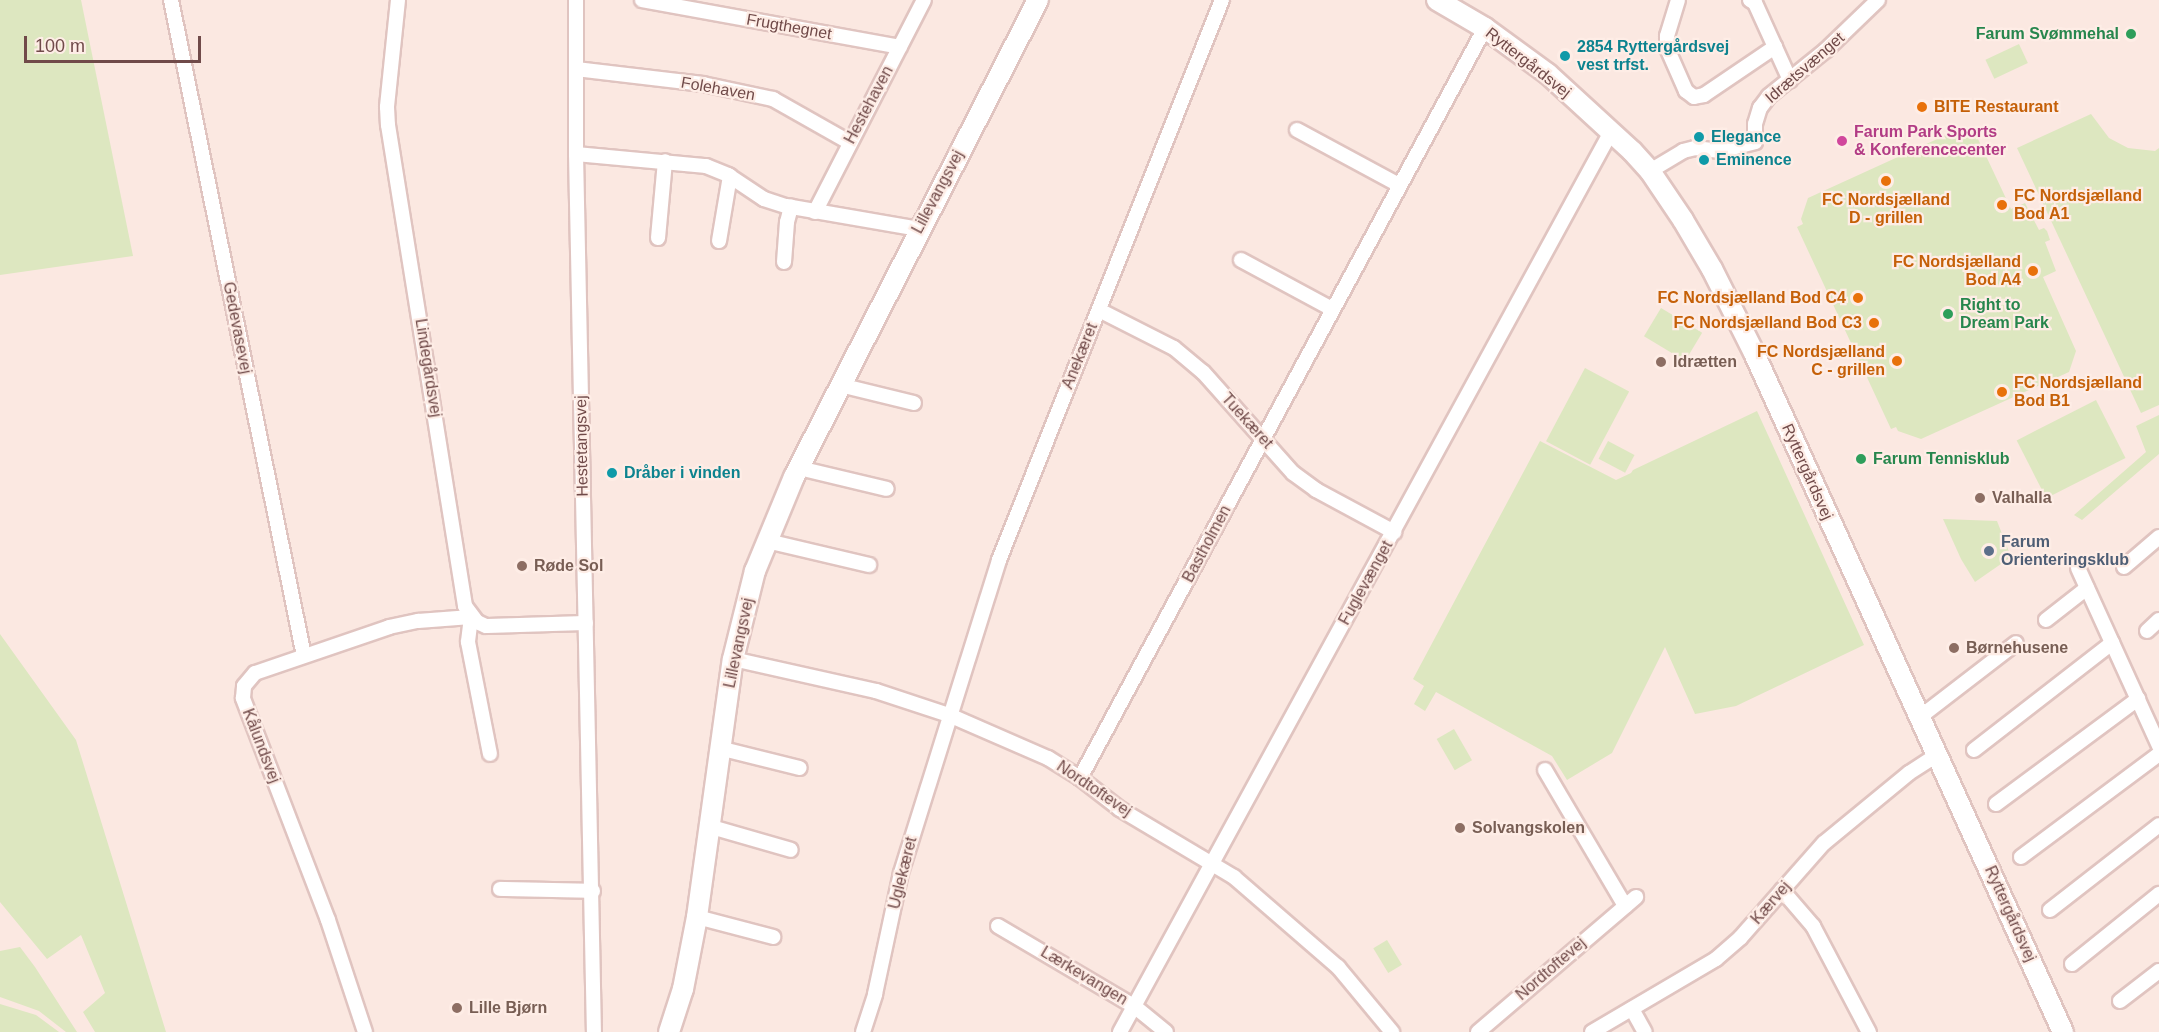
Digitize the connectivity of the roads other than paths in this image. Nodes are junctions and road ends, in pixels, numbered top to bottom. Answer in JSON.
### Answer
{"nodes":[{"id":1,"x":171,"y":0,"type":"edge"},
{"id":2,"x":398,"y":0,"type":"edge"},
{"id":3,"x":576,"y":0,"type":"edge"},
{"id":4,"x":642,"y":0,"type":"edge"},
{"id":5,"x":924,"y":0,"type":"edge"},
{"id":6,"x":1038,"y":0,"type":"edge"},
{"id":7,"x":1221,"y":0,"type":"edge"},
{"id":8,"x":1437,"y":0,"type":"edge"},
{"id":9,"x":1678,"y":0,"type":"edge"},
{"id":10,"x":1750,"y":0,"type":"edge"},
{"id":11,"x":1878,"y":0,"type":"edge"},
{"id":12,"x":1485,"y":27,"type":"junction"},
{"id":13,"x":900,"y":47,"type":"junction"},
{"id":14,"x":1775,"y":47,"type":"junction"},
{"id":15,"x":576,"y":69,"type":"junction"},
{"id":16,"x":1790,"y":80,"type":"junction"},
{"id":17,"x":1297,"y":130,"type":"dead end"},
{"id":18,"x":1611,"y":132,"type":"junction"},
{"id":19,"x":849,"y":142,"type":"junction"},
{"id":20,"x":576,"y":154,"type":"junction"},
{"id":21,"x":665,"y":161,"type":"junction"},
{"id":22,"x":1650,"y":171,"type":"junction"},
{"id":23,"x":730,"y":176,"type":"junction"},
{"id":24,"x":1399,"y":185,"type":"junction"},
{"id":25,"x":791,"y":207,"type":"junction"},
{"id":26,"x":815,"y":212,"type":"junction"},
{"id":27,"x":919,"y":229,"type":"junction"},
{"id":28,"x":658,"y":238,"type":"dead end"},
{"id":29,"x":719,"y":240,"type":"dead end"},
{"id":30,"x":1240,"y":260,"type":"dead end"},
{"id":31,"x":784,"y":262,"type":"dead end"},
{"id":32,"x":1332,"y":309,"type":"junction"},
{"id":33,"x":1099,"y":310,"type":"junction"},
{"id":34,"x":840,"y":385,"type":"junction"},
{"id":35,"x":914,"y":403,"type":"dead end"},
{"id":36,"x":1264,"y":440,"type":"junction"},
{"id":37,"x":799,"y":468,"type":"junction"},
{"id":38,"x":886,"y":489,"type":"dead end"},
{"id":39,"x":1394,"y":532,"type":"junction"},
{"id":40,"x":2159,"y":537,"type":"edge"},
{"id":41,"x":767,"y":541,"type":"junction"},
{"id":42,"x":869,"y":565,"type":"dead end"},
{"id":43,"x":2124,"y":567,"type":"dead end"},
{"id":44,"x":2078,"y":568,"type":"dead end"},
{"id":45,"x":2087,"y":588,"type":"junction"},
{"id":46,"x":471,"y":617,"type":"junction"},
{"id":47,"x":2046,"y":620,"type":"dead end"},
{"id":48,"x":2159,"y":620,"type":"edge"},
{"id":49,"x":586,"y":623,"type":"junction"},
{"id":50,"x":2147,"y":631,"type":"dead end"},
{"id":51,"x":2016,"y":643,"type":"dead end"},
{"id":52,"x":2112,"y":644,"type":"junction"},
{"id":53,"x":304,"y":656,"type":"junction"},
{"id":54,"x":733,"y":659,"type":"junction"},
{"id":55,"x":2138,"y":699,"type":"junction"},
{"id":56,"x":949,"y":715,"type":"junction"},
{"id":57,"x":1920,"y":717,"type":"junction"},
{"id":58,"x":2159,"y":746,"type":"edge"},
{"id":59,"x":719,"y":748,"type":"junction"},
{"id":60,"x":1974,"y":750,"type":"dead end"},
{"id":61,"x":490,"y":754,"type":"dead end"},
{"id":62,"x":2159,"y":754,"type":"edge"},
{"id":63,"x":1937,"y":755,"type":"junction"},
{"id":64,"x":800,"y":768,"type":"dead end"},
{"id":65,"x":1545,"y":770,"type":"dead end"},
{"id":66,"x":1080,"y":778,"type":"junction"},
{"id":67,"x":1996,"y":804,"type":"dead end"},
{"id":68,"x":2159,"y":825,"type":"edge"},
{"id":69,"x":708,"y":826,"type":"junction"},
{"id":70,"x":791,"y":850,"type":"dead end"},
{"id":71,"x":2021,"y":858,"type":"dead end"},
{"id":72,"x":1213,"y":862,"type":"junction"},
{"id":73,"x":500,"y":889,"type":"dead end"},
{"id":74,"x":1782,"y":890,"type":"junction"},
{"id":75,"x":593,"y":891,"type":"junction"},
{"id":76,"x":2159,"y":894,"type":"edge"},
{"id":77,"x":1636,"y":897,"type":"dead end"},
{"id":78,"x":1625,"y":906,"type":"junction"},
{"id":79,"x":2050,"y":910,"type":"dead end"},
{"id":80,"x":697,"y":917,"type":"junction"},
{"id":81,"x":998,"y":926,"type":"dead end"},
{"id":82,"x":773,"y":937,"type":"dead end"},
{"id":83,"x":2072,"y":964,"type":"dead end"},
{"id":84,"x":2159,"y":971,"type":"edge"},
{"id":85,"x":2120,"y":1001,"type":"dead end"},
{"id":86,"x":1134,"y":1006,"type":"junction"},
{"id":87,"x":1632,"y":1009,"type":"junction"},
{"id":88,"x":365,"y":1032,"type":"edge"},
{"id":89,"x":594,"y":1032,"type":"edge"},
{"id":90,"x":669,"y":1032,"type":"edge"},
{"id":91,"x":863,"y":1032,"type":"edge"},
{"id":92,"x":1120,"y":1032,"type":"edge"},
{"id":93,"x":1166,"y":1032,"type":"edge"},
{"id":94,"x":1392,"y":1032,"type":"edge"},
{"id":95,"x":1478,"y":1032,"type":"edge"},
{"id":96,"x":1592,"y":1032,"type":"edge"},
{"id":97,"x":1645,"y":1032,"type":"edge"},
{"id":98,"x":1869,"y":1032,"type":"edge"},
{"id":99,"x":2063,"y":1032,"type":"edge"}],
"edges":[{"from":1,"to":53,"type":"street","name":"Gedevasevej"},
{"from":2,"to":46,"type":"street","name":"Lindegårdsvej"},
{"from":3,"to":15,"type":"street","name":"Hestetangsvej"},
{"from":4,"to":13,"type":"street","name":"Frugthegnet"},
{"from":5,"to":13,"type":"street","name":"Hestehaven"},
{"from":6,"to":27,"type":"street","name":"Lillevangsvej"},
{"from":7,"to":33,"type":"street","name":"Anekæret"},
{"from":8,"to":12,"type":"street","name":"Ryttergårdsvej"},
{"from":9,"to":14,"type":"street"},
{"from":10,"to":14,"type":"street"},
{"from":11,"to":16,"type":"street","name":"Idrætsvænget"},
{"from":12,"to":18,"type":"street","name":"Ryttergårdsvej"},
{"from":12,"to":24,"type":"street","name":"Bastholmen"},
{"from":13,"to":19,"type":"street","name":"Hestehaven"},
{"from":14,"to":16,"type":"street"},
{"from":15,"to":19,"type":"street","name":"Folehaven"},
{"from":15,"to":20,"type":"street","name":"Hestetangsvej"},
{"from":16,"to":22,"type":"street","name":"Idrætsvænget"},
{"from":17,"to":24,"type":"street"},
{"from":18,"to":22,"type":"street","name":"Ryttergårdsvej"},
{"from":18,"to":39,"type":"street","name":"Fuglevænget"},
{"from":19,"to":26,"type":"street","name":"Hestehaven"},
{"from":20,"to":21,"type":"street"},
{"from":20,"to":49,"type":"street","name":"Hestetangsvej"},
{"from":21,"to":23,"type":"street"},
{"from":21,"to":28,"type":"street"},
{"from":22,"to":57,"type":"street","name":"Ryttergårdsvej"},
{"from":23,"to":25,"type":"street"},
{"from":23,"to":29,"type":"street"},
{"from":24,"to":32,"type":"street","name":"Bastholmen"},
{"from":25,"to":26,"type":"street"},
{"from":25,"to":31,"type":"street"},
{"from":26,"to":27,"type":"street"},
{"from":27,"to":34,"type":"street","name":"Lillevangsvej"},
{"from":30,"to":32,"type":"street"},
{"from":32,"to":36,"type":"street","name":"Bastholmen"},
{"from":33,"to":36,"type":"street","name":"Tuekæret"},
{"from":33,"to":56,"type":"street","name":"Anekæret"},
{"from":34,"to":35,"type":"street"},
{"from":34,"to":37,"type":"street","name":"Lillevangsvej"},
{"from":36,"to":39,"type":"street","name":"Tuekæret"},
{"from":36,"to":66,"type":"street","name":"Bastholmen"},
{"from":37,"to":38,"type":"street"},
{"from":37,"to":41,"type":"street","name":"Lillevangsvej"},
{"from":39,"to":72,"type":"street","name":"Fuglevænget"},
{"from":40,"to":43,"type":"street"},
{"from":41,"to":42,"type":"street"},
{"from":41,"to":54,"type":"street","name":"Lillevangsvej"},
{"from":44,"to":45,"type":"street"},
{"from":45,"to":47,"type":"street"},
{"from":45,"to":52,"type":"street"},
{"from":46,"to":49,"type":"street"},
{"from":46,"to":53,"type":"street","name":"Kålundsvej"},
{"from":46,"to":61,"type":"street"},
{"from":48,"to":50,"type":"street"},
{"from":49,"to":75,"type":"street","name":"Hestetangsvej"},
{"from":51,"to":57,"type":"street"},
{"from":52,"to":55,"type":"street"},
{"from":52,"to":60,"type":"street"},
{"from":53,"to":88,"type":"street","name":"Kålundsvej"},
{"from":54,"to":56,"type":"street","name":"Nordtoftevej"},
{"from":54,"to":59,"type":"street","name":"Lillevangsvej"},
{"from":55,"to":58,"type":"street"},
{"from":55,"to":67,"type":"street"},
{"from":56,"to":66,"type":"street","name":"Nordtoftevej"},
{"from":56,"to":91,"type":"street","name":"Uglekæret"},
{"from":57,"to":63,"type":"street","name":"Ryttergårdsvej"},
{"from":59,"to":64,"type":"street"},
{"from":59,"to":69,"type":"street","name":"Lillevangsvej"},
{"from":62,"to":71,"type":"street"},
{"from":63,"to":74,"type":"street","name":"Kærvej"},
{"from":63,"to":99,"type":"street","name":"Ryttergårdsvej"},
{"from":65,"to":78,"type":"street"},
{"from":66,"to":72,"type":"street","name":"Nordtoftevej"},
{"from":68,"to":79,"type":"street"},
{"from":69,"to":70,"type":"street"},
{"from":69,"to":80,"type":"street","name":"Lillevangsvej"},
{"from":72,"to":86,"type":"street","name":"Fuglevænget"},
{"from":72,"to":94,"type":"street","name":"Nordtoftevej"},
{"from":73,"to":75,"type":"street"},
{"from":74,"to":87,"type":"street","name":"Kærvej"},
{"from":74,"to":98,"type":"street"},
{"from":75,"to":89,"type":"street","name":"Hestetangsvej"},
{"from":76,"to":83,"type":"street"},
{"from":77,"to":78,"type":"street","name":"Nordtoftevej"},
{"from":78,"to":95,"type":"street","name":"Nordtoftevej"},
{"from":80,"to":82,"type":"street"},
{"from":80,"to":90,"type":"street","name":"Lillevangsvej"},
{"from":81,"to":86,"type":"street","name":"Lærkevangen"},
{"from":84,"to":85,"type":"street"},
{"from":86,"to":92,"type":"street","name":"Fuglevænget"},
{"from":86,"to":93,"type":"street","name":"Lærkevangen"},
{"from":87,"to":96,"type":"street","name":"Kærvej"},
{"from":87,"to":97,"type":"street"}]}
